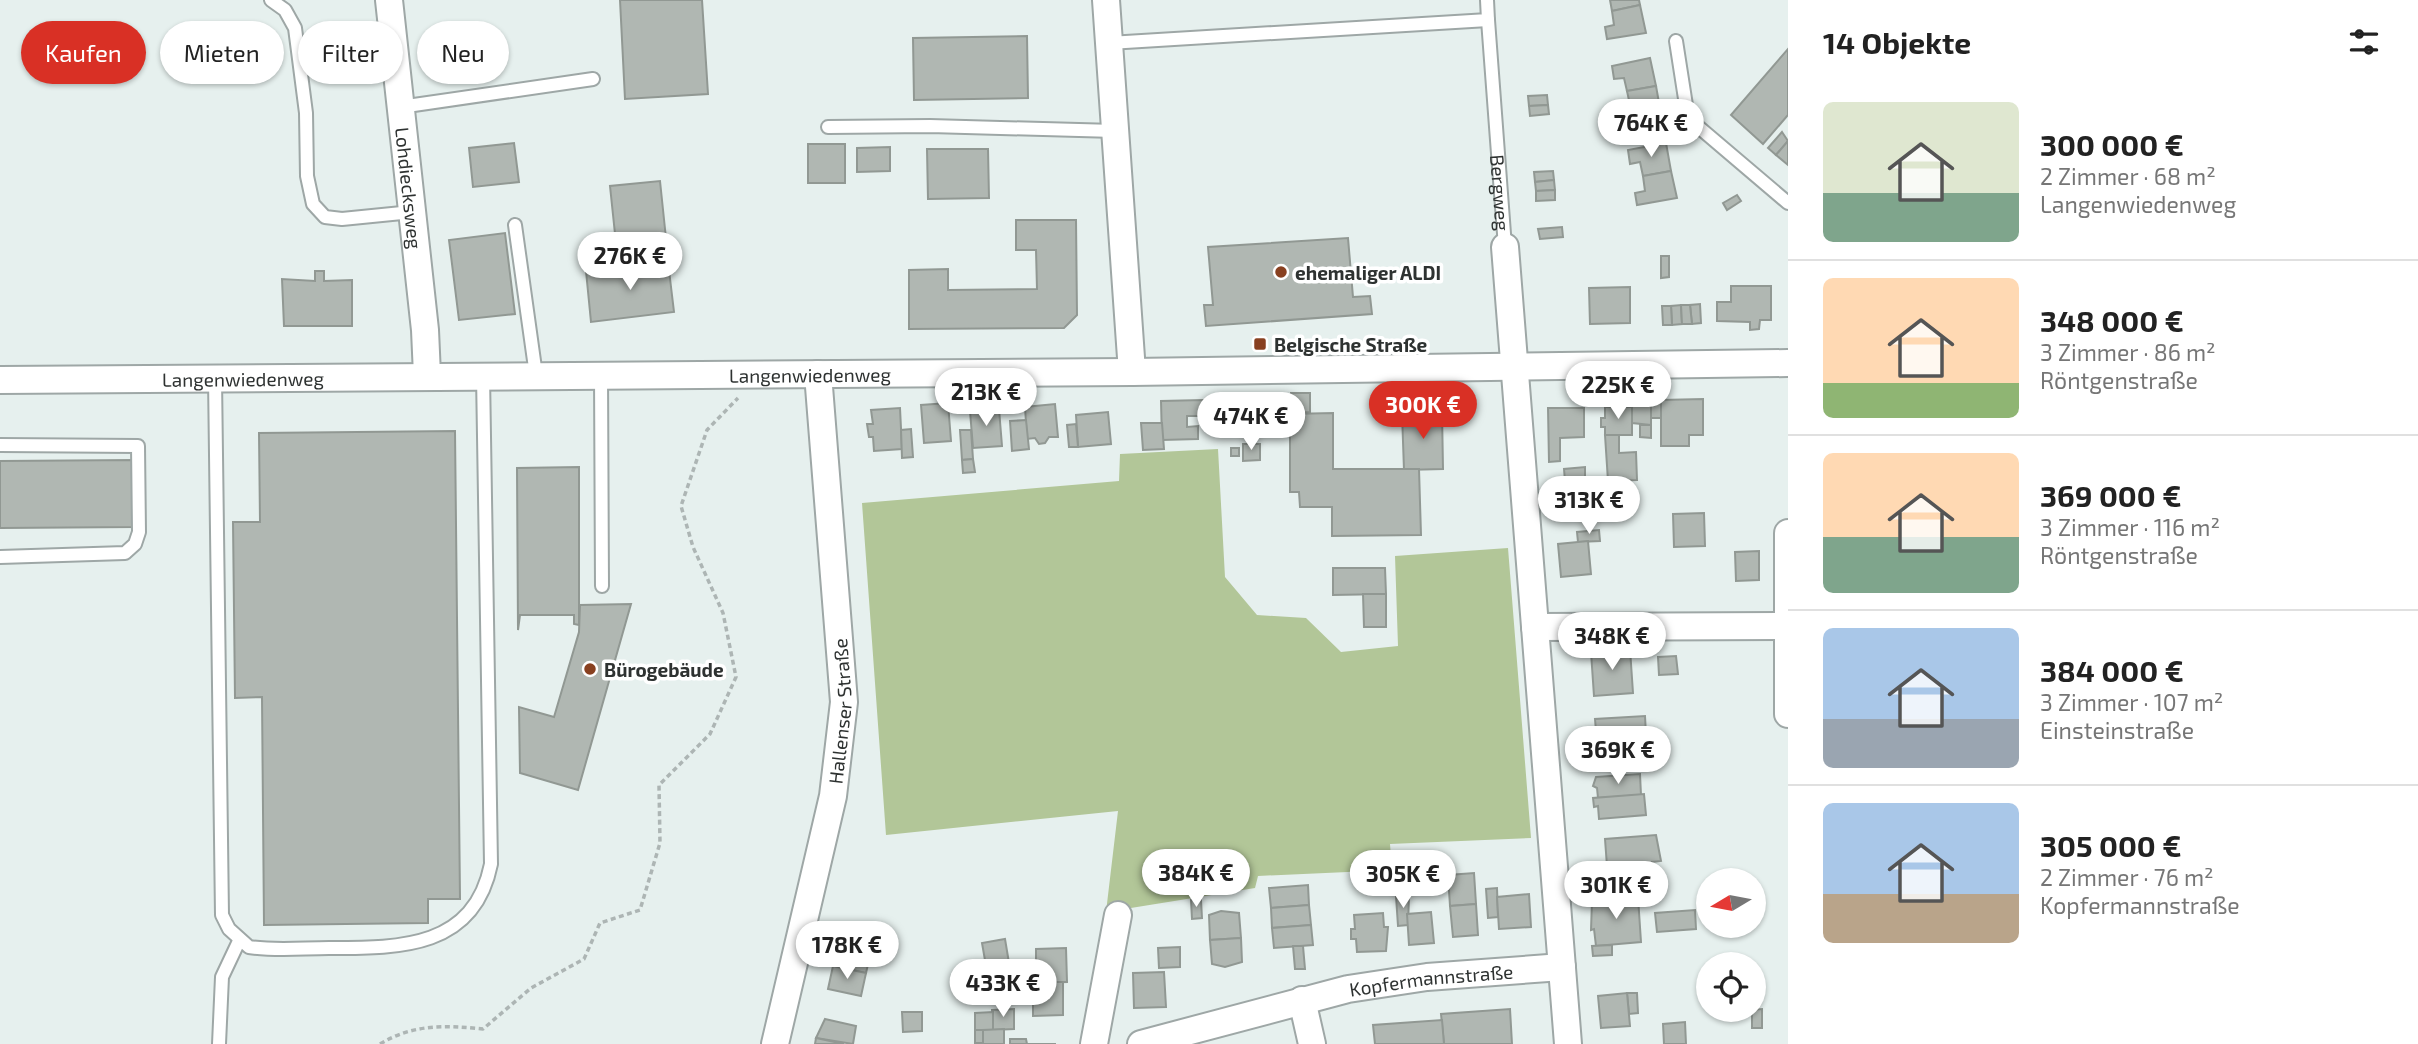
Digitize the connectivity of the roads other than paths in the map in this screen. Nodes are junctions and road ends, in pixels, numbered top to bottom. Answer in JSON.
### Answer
{"nodes":[{"id":1,"x":271,"y":0,"type":"edge"},
{"id":2,"x":389,"y":0,"type":"edge"},
{"id":3,"x":1106,"y":0,"type":"edge"},
{"id":4,"x":1487,"y":0,"type":"edge"},
{"id":5,"x":1488,"y":20,"type":"junction"},
{"id":6,"x":1676,"y":41,"type":"dead end"},
{"id":7,"x":1109,"y":43,"type":"junction"},
{"id":8,"x":593,"y":79,"type":"dead end"},
{"id":9,"x":400,"y":107,"type":"junction"},
{"id":10,"x":828,"y":127,"type":"dead end"},
{"id":11,"x":1115,"y":131,"type":"junction"},
{"id":12,"x":1788,"y":203,"type":"edge"},
{"id":13,"x":412,"y":212,"type":"junction"},
{"id":14,"x":515,"y":225,"type":"dead end"},
{"id":15,"x":1505,"y":247,"type":"joint"},
{"id":16,"x":1788,"y":363,"type":"edge"},
{"id":17,"x":1514,"y":366,"type":"junction"},
{"id":18,"x":1132,"y":372,"type":"junction"},
{"id":19,"x":601,"y":374,"type":"junction"},
{"id":20,"x":818,"y":374,"type":"junction"},
{"id":21,"x":427,"y":375,"type":"junction"},
{"id":22,"x":483,"y":375,"type":"junction"},
{"id":23,"x":536,"y":375,"type":"junction"},
{"id":24,"x":215,"y":377,"type":"junction"},
{"id":25,"x":0,"y":380,"type":"edge"},
{"id":26,"x":0,"y":445,"type":"edge"},
{"id":27,"x":1788,"y":533,"type":"edge"},
{"id":28,"x":0,"y":557,"type":"edge"},
{"id":29,"x":602,"y":586,"type":"dead end"},
{"id":30,"x":1786,"y":626,"type":"junction"},
{"id":31,"x":1535,"y":627,"type":"junction"},
{"id":32,"x":1788,"y":714,"type":"edge"},
{"id":33,"x":1118,"y":915,"type":"dead end"},
{"id":34,"x":239,"y":941,"type":"junction"},
{"id":35,"x":1562,"y":967,"type":"junction"},
{"id":36,"x":1302,"y":1000,"type":"junction"},
{"id":37,"x":219,"y":1044,"type":"edge"},
{"id":38,"x":775,"y":1044,"type":"edge"},
{"id":39,"x":1094,"y":1044,"type":"edge"},
{"id":40,"x":1141,"y":1044,"type":"edge"},
{"id":41,"x":1312,"y":1044,"type":"edge"},
{"id":42,"x":1568,"y":1044,"type":"edge"}],
"edges":[{"from":1,"to":13,"type":"lane"},
{"from":2,"to":9,"type":"street","name":"Lohdiecksweg"},
{"from":3,"to":7,"type":"street"},
{"from":4,"to":5,"type":"lane"},
{"from":5,"to":7,"type":"lane"},
{"from":5,"to":15,"type":"lane","name":"Bergweg"},
{"from":6,"to":12,"type":"lane"},
{"from":7,"to":11,"type":"street"},
{"from":8,"to":9,"type":"lane"},
{"from":9,"to":13,"type":"street","name":"Lohdiecksweg"},
{"from":10,"to":11,"type":"lane"},
{"from":11,"to":18,"type":"street"},
{"from":13,"to":21,"type":"street","name":"Lohdiecksweg"},
{"from":14,"to":23,"type":"lane"},
{"from":15,"to":17,"type":"street","name":"Bergweg"},
{"from":16,"to":17,"type":"street","name":"Langenwiedenweg"},
{"from":17,"to":18,"type":"street","name":"Langenwiedenweg"},
{"from":17,"to":31,"type":"street","name":"Bergweg"},
{"from":18,"to":20,"type":"street","name":"Langenwiedenweg"},
{"from":19,"to":20,"type":"street","name":"Langenwiedenweg"},
{"from":19,"to":23,"type":"street","name":"Langenwiedenweg"},
{"from":19,"to":29,"type":"lane"},
{"from":20,"to":38,"type":"street","name":"Hallenser Straße"},
{"from":21,"to":22,"type":"street","name":"Langenwiedenweg"},
{"from":21,"to":24,"type":"street","name":"Langenwiedenweg"},
{"from":22,"to":23,"type":"street","name":"Langenwiedenweg"},
{"from":22,"to":34,"type":"lane"},
{"from":24,"to":25,"type":"street","name":"Langenwiedenweg"},
{"from":24,"to":34,"type":"lane"},
{"from":26,"to":28,"type":"lane"},
{"from":27,"to":30,"type":"street"},
{"from":30,"to":31,"type":"street"},
{"from":30,"to":32,"type":"street"},
{"from":31,"to":35,"type":"street","name":"Bergweg"},
{"from":33,"to":39,"type":"street"},
{"from":34,"to":37,"type":"lane"},
{"from":35,"to":36,"type":"street","name":"Kopfermannstraße"},
{"from":35,"to":42,"type":"street","name":"Bergweg"},
{"from":36,"to":40,"type":"street","name":"Kopfermannstraße"},
{"from":36,"to":41,"type":"street"}]}
